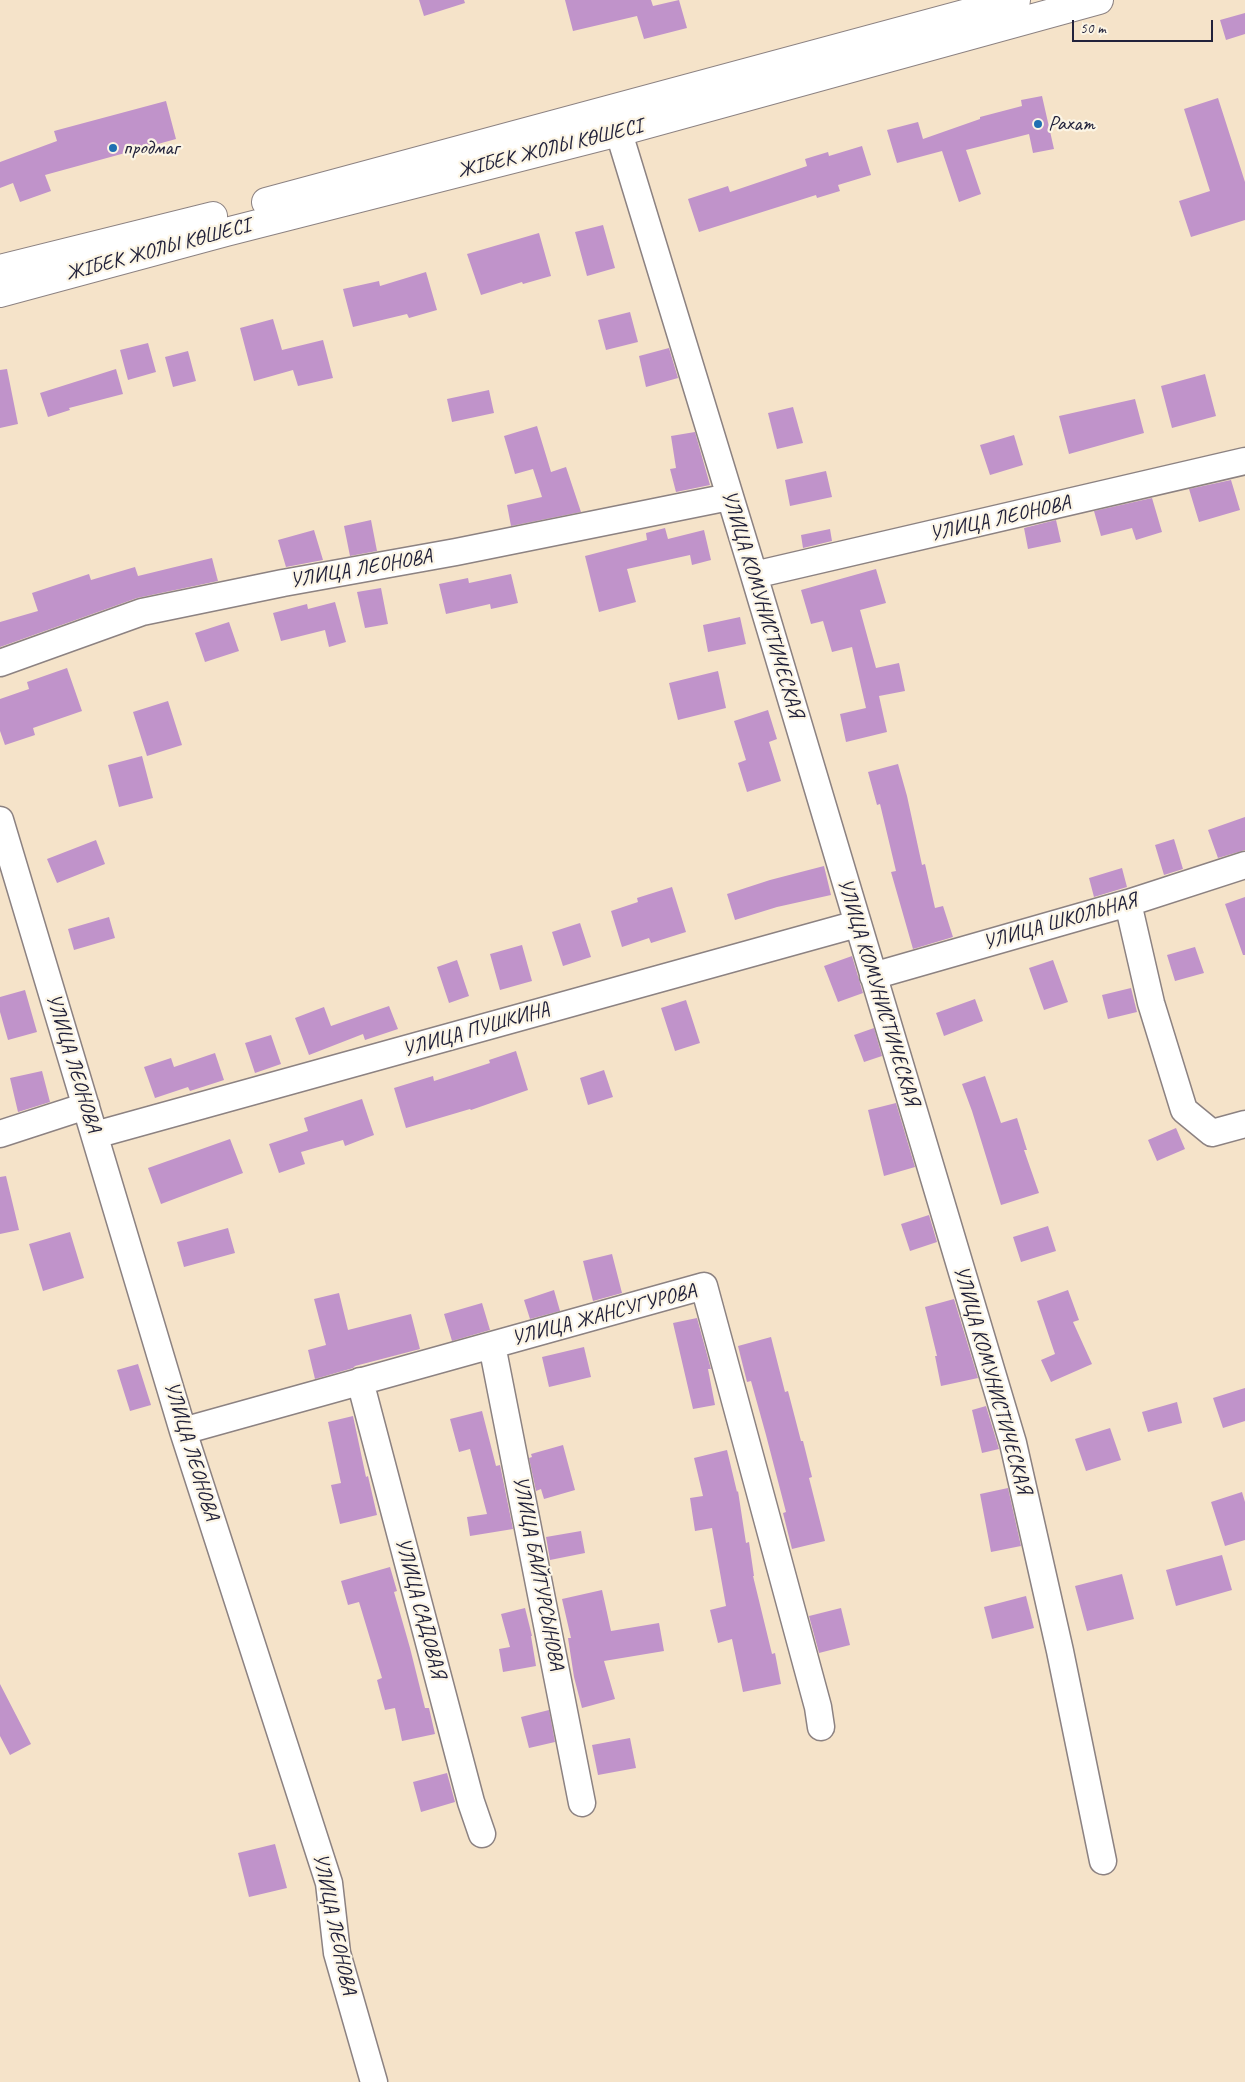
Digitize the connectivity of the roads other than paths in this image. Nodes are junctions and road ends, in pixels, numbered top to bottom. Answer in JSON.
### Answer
{"nodes":[{"id":1,"x":1016,"y":0,"type":"edge"},
{"id":2,"x":1099,"y":0,"type":"edge"},
{"id":3,"x":615,"y":120,"type":"junction"},
{"id":4,"x":0,"y":269,"type":"edge"},
{"id":5,"x":0,"y":293,"type":"edge"},
{"id":6,"x":1245,"y":461,"type":"edge"},
{"id":7,"x":729,"y":496,"type":"junction"},
{"id":8,"x":754,"y":575,"type":"junction"},
{"id":9,"x":0,"y":663,"type":"edge"},
{"id":10,"x":0,"y":820,"type":"edge"},
{"id":11,"x":1245,"y":865,"type":"edge"},
{"id":12,"x":1128,"y":902,"type":"junction"},
{"id":13,"x":857,"y":924,"type":"junction"},
{"id":14,"x":873,"y":976,"type":"junction"},
{"id":15,"x":86,"y":1106,"type":"junction"},
{"id":16,"x":1245,"y":1124,"type":"edge"},
{"id":17,"x":0,"y":1134,"type":"edge"},
{"id":18,"x":95,"y":1135,"type":"junction"},
{"id":19,"x":492,"y":1345,"type":"junction"},
{"id":20,"x":360,"y":1382,"type":"junction"},
{"id":21,"x":184,"y":1431,"type":"junction"},
{"id":22,"x":821,"y":1727,"type":"dead end"},
{"id":23,"x":582,"y":1802,"type":"dead end"},
{"id":24,"x":482,"y":1834,"type":"dead end"},
{"id":25,"x":1103,"y":1861,"type":"dead end"},
{"id":26,"x":374,"y":2082,"type":"edge"}],
"edges":[{"from":1,"to":3,"type":"main road","name":"ЖІБЕК ЖОЛЫ КӨШЕСІ"},
{"from":2,"to":3,"type":"main road","name":"ЖІБЕК ЖОЛЫ КӨШЕСІ"},
{"from":3,"to":4,"type":"main road","name":"ЖІБЕК ЖОЛЫ КӨШЕСІ"},
{"from":3,"to":5,"type":"main road","name":"ЖІБЕК ЖОЛЫ КӨШЕСІ"},
{"from":3,"to":7,"type":"street","name":"УЛИЦА КОМУНИСТИЧЕСКАЯ"},
{"from":6,"to":8,"type":"street","name":"УЛИЦА ЛЕОНОВА"},
{"from":7,"to":8,"type":"street","name":"УЛИЦА КОМУНИСТИЧЕСКАЯ"},
{"from":7,"to":9,"type":"street","name":"УЛИЦА ЛЕОНОВА"},
{"from":8,"to":13,"type":"street","name":"УЛИЦА КОМУНИСТИЧЕСКАЯ"},
{"from":10,"to":15,"type":"street","name":"УЛИЦА ЛЕОНОВА"},
{"from":11,"to":12,"type":"street","name":"УЛИЦА ШКОЛЬНАЯ"},
{"from":12,"to":14,"type":"street","name":"УЛИЦА ШКОЛЬНАЯ"},
{"from":12,"to":16,"type":"street"},
{"from":13,"to":14,"type":"street","name":"УЛИЦА КОМУНИСТИЧЕСКАЯ"},
{"from":13,"to":18,"type":"street","name":"УЛИЦА ПУШКИНА"},
{"from":14,"to":25,"type":"street","name":"УЛИЦА КОМУНИСТИЧЕСКАЯ"},
{"from":15,"to":17,"type":"street"},
{"from":15,"to":18,"type":"street","name":"УЛИЦА ЛЕОНОВА"},
{"from":18,"to":21,"type":"street","name":"УЛИЦА ЛЕОНОВА"},
{"from":19,"to":20,"type":"street","name":"УЛИЦА ЖАНСУГУРОВА"},
{"from":19,"to":22,"type":"street","name":"УЛИЦА ЖАНСУГУРОВА"},
{"from":19,"to":23,"type":"street","name":"УЛИЦА БАЙТУРСЫНОВА"},
{"from":20,"to":21,"type":"street","name":"УЛИЦА ЖАНСУГУРОВА"},
{"from":20,"to":24,"type":"street","name":"УЛИЦА САДОВАЯ"},
{"from":21,"to":26,"type":"street","name":"УЛИЦА ЛЕОНОВА"}]}
